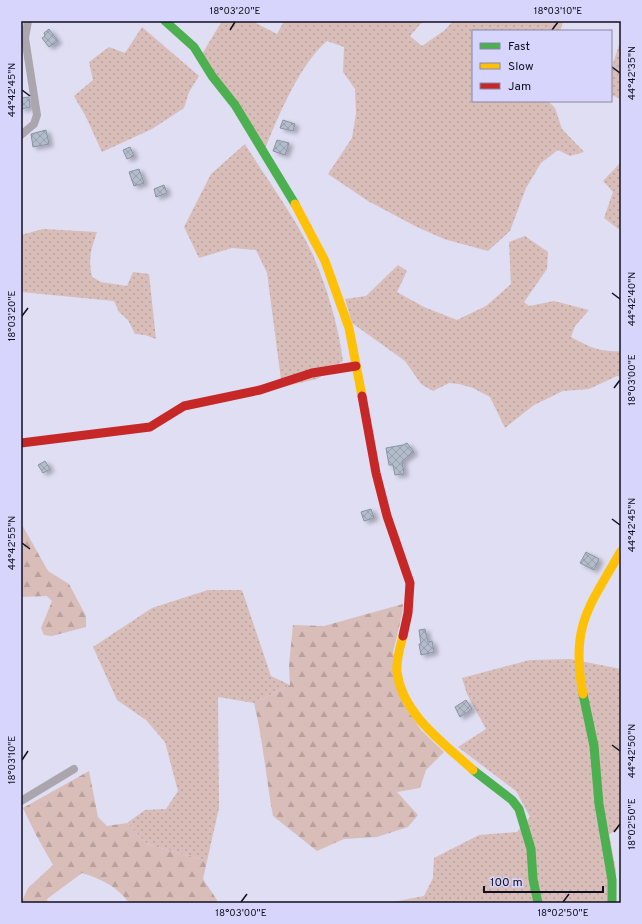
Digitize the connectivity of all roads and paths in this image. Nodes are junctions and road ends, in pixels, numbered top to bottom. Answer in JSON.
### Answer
{"nodes":[{"id":1,"x":28,"y":21,"type":"edge"},
{"id":2,"x":165,"y":21,"type":"edge"},
{"id":3,"x":21,"y":135,"type":"edge"},
{"id":4,"x":356,"y":366,"type":"junction"},
{"id":5,"x":21,"y":443,"type":"edge"},
{"id":6,"x":621,"y":551,"type":"edge"},
{"id":7,"x":74,"y":769,"type":"dead end"},
{"id":8,"x":21,"y":801,"type":"edge"},
{"id":9,"x":538,"y":903,"type":"edge"},
{"id":10,"x":612,"y":903,"type":"edge"}],
"edges":[{"from":1,"to":3,"type":"street"},
{"from":2,"to":4,"type":"street"},
{"from":4,"to":5,"type":"street"},
{"from":4,"to":9,"type":"street"},
{"from":6,"to":10,"type":"street"},
{"from":7,"to":8,"type":"street"}]}
